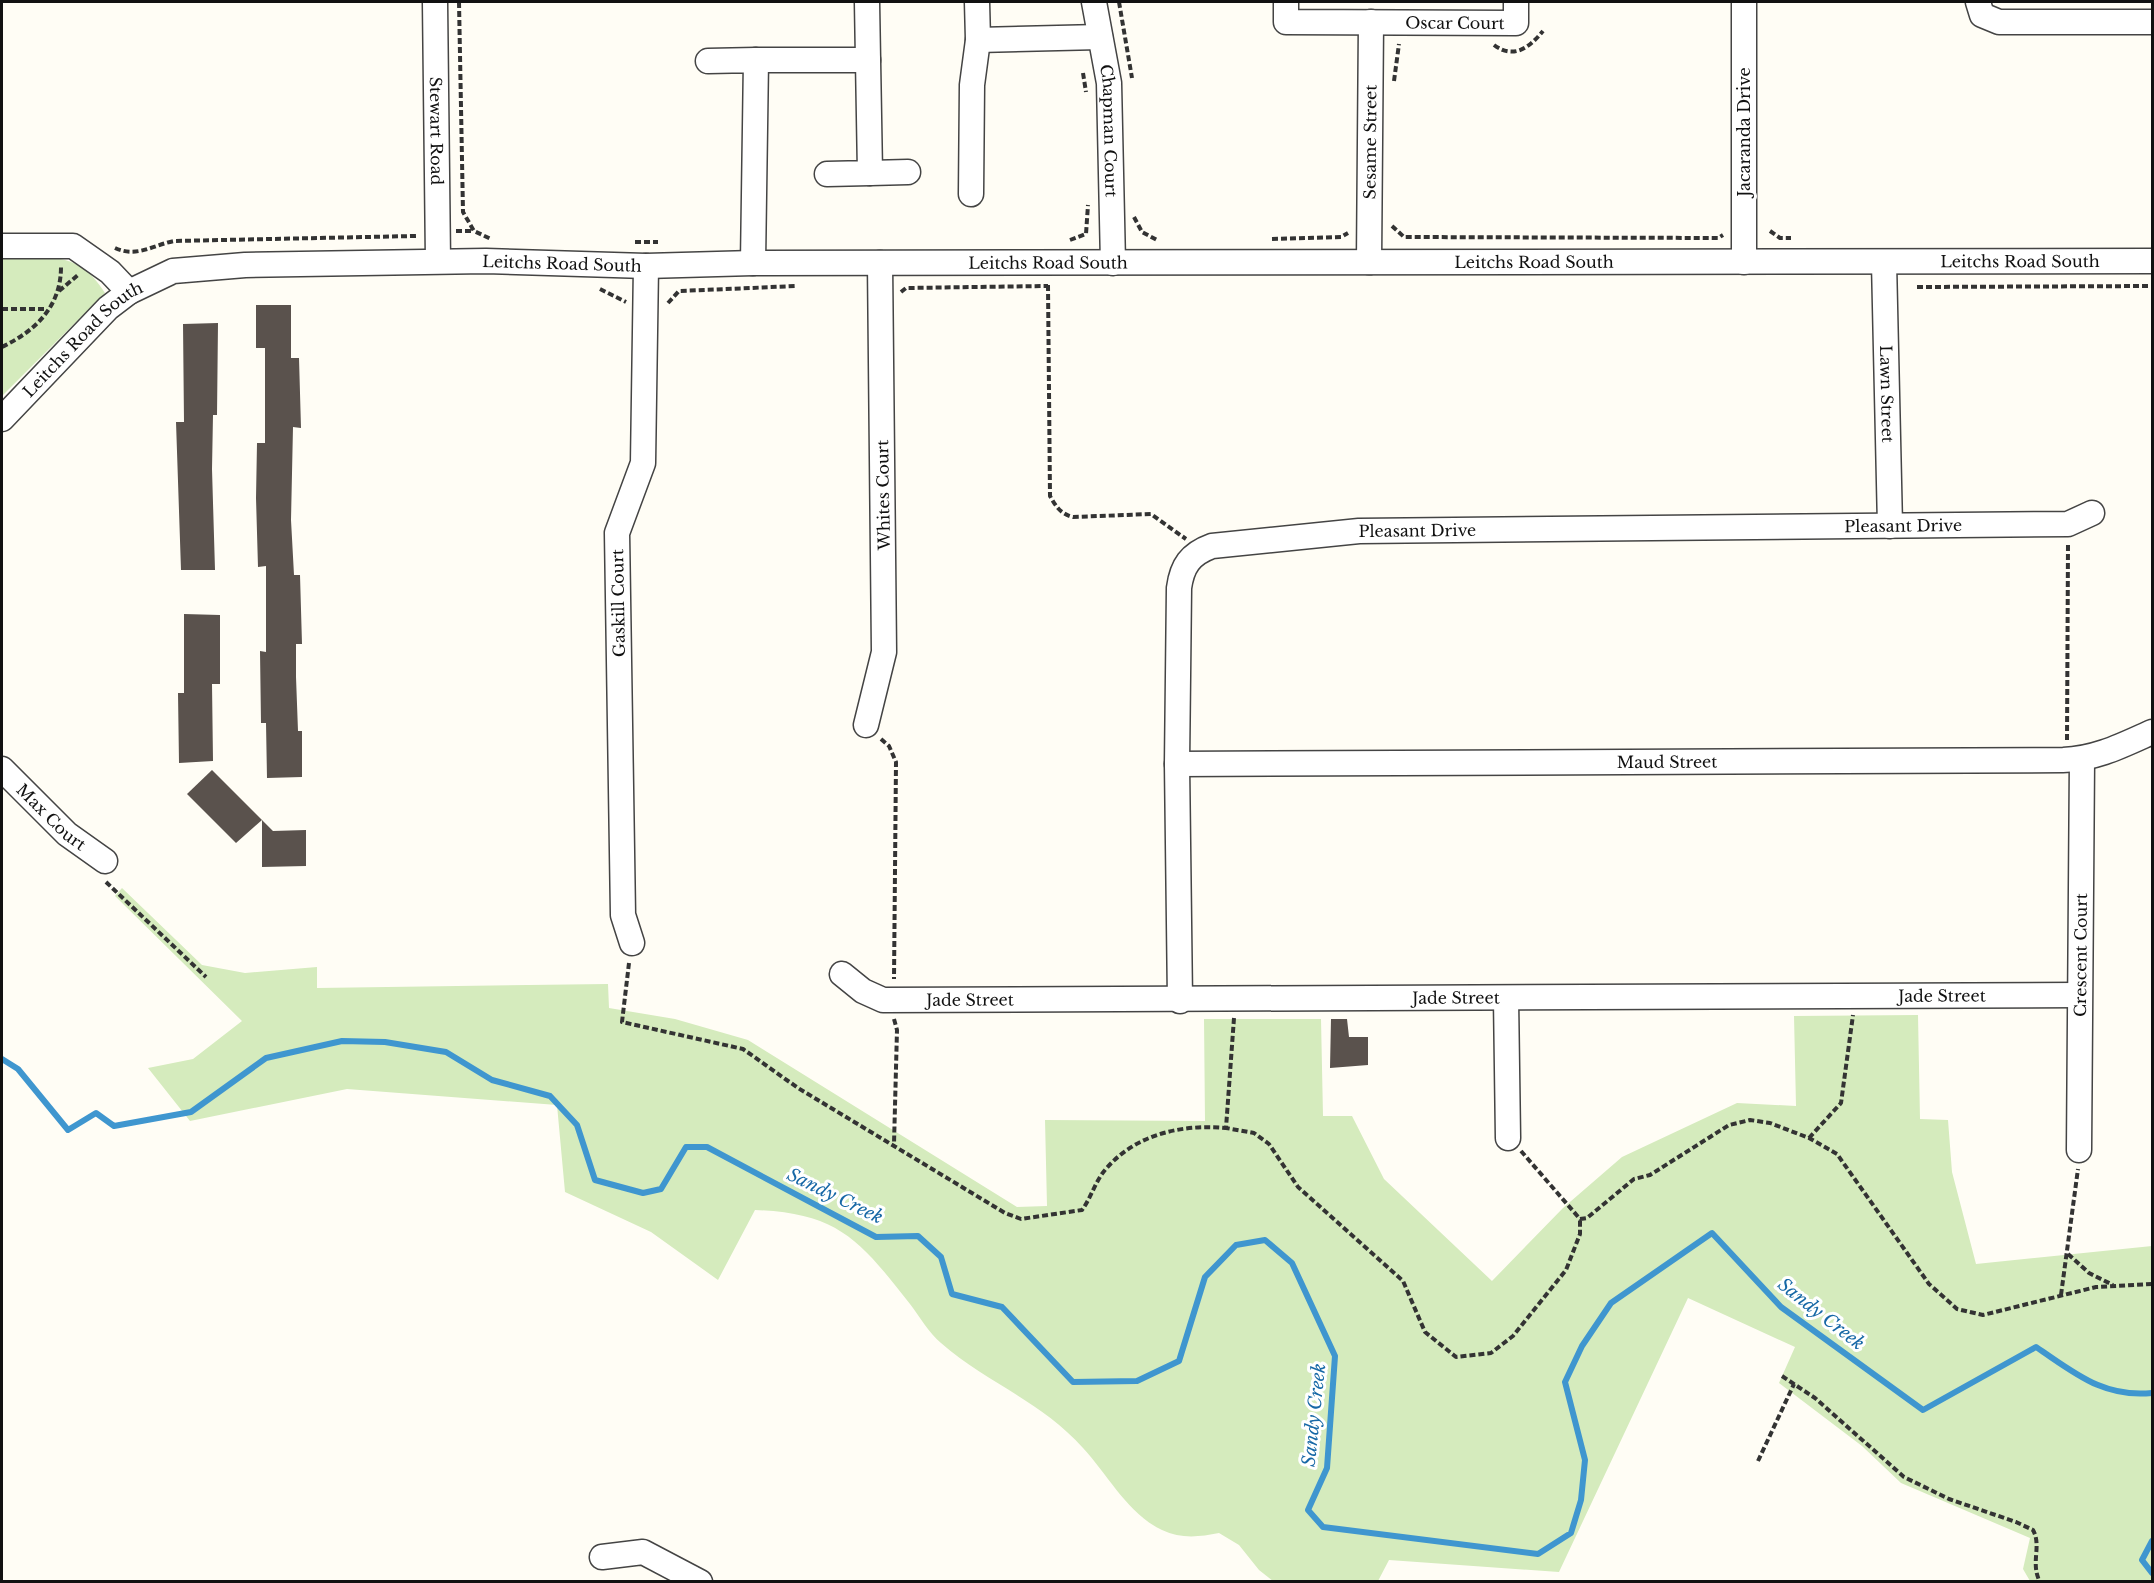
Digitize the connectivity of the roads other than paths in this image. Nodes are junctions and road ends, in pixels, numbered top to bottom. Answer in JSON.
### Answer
{"nodes":[{"id":1,"x":435,"y":2,"type":"edge"},
{"id":2,"x":867,"y":2,"type":"edge"},
{"id":3,"x":977,"y":2,"type":"edge"},
{"id":4,"x":1095,"y":2,"type":"edge"},
{"id":5,"x":1286,"y":2,"type":"edge"},
{"id":6,"x":1516,"y":2,"type":"edge"},
{"id":7,"x":1744,"y":2,"type":"edge"},
{"id":8,"x":1978,"y":2,"type":"edge"},
{"id":9,"x":1371,"y":22,"type":"junction"},
{"id":10,"x":2152,"y":22,"type":"edge"},
{"id":11,"x":1089,"y":37,"type":"junction"},
{"id":12,"x":978,"y":40,"type":"junction"},
{"id":13,"x":756,"y":60,"type":"junction"},
{"id":14,"x":868,"y":60,"type":"junction"},
{"id":15,"x":708,"y":61,"type":"dead end"},
{"id":16,"x":908,"y":172,"type":"dead end"},
{"id":17,"x":870,"y":173,"type":"junction"},
{"id":18,"x":827,"y":174,"type":"dead end"},
{"id":19,"x":971,"y":194,"type":"dead end"},
{"id":20,"x":2,"y":246,"type":"edge"},
{"id":21,"x":438,"y":261,"type":"junction"},
{"id":22,"x":2152,"y":261,"type":"edge"},
{"id":23,"x":1369,"y":262,"type":"junction"},
{"id":24,"x":1744,"y":262,"type":"junction"},
{"id":25,"x":1884,"y":262,"type":"junction"},
{"id":26,"x":753,"y":263,"type":"junction"},
{"id":27,"x":880,"y":263,"type":"junction"},
{"id":28,"x":1113,"y":263,"type":"junction"},
{"id":29,"x":646,"y":266,"type":"junction"},
{"id":30,"x":129,"y":292,"type":"junction"},
{"id":31,"x":2,"y":419,"type":"edge"},
{"id":32,"x":2092,"y":513,"type":"dead end"},
{"id":33,"x":1890,"y":526,"type":"junction"},
{"id":34,"x":866,"y":725,"type":"road end"},
{"id":35,"x":2152,"y":732,"type":"edge"},
{"id":36,"x":2072,"y":760,"type":"junction"},
{"id":37,"x":1177,"y":764,"type":"junction"},
{"id":38,"x":2,"y":769,"type":"edge"},
{"id":39,"x":105,"y":861,"type":"road end"},
{"id":40,"x":632,"y":943,"type":"road end"},
{"id":41,"x":842,"y":974,"type":"dead end"},
{"id":42,"x":2079,"y":995,"type":"junction"},
{"id":43,"x":1506,"y":998,"type":"junction"},
{"id":44,"x":1180,"y":1001,"type":"junction"},
{"id":45,"x":1508,"y":1138,"type":"road end"},
{"id":46,"x":2079,"y":1150,"type":"road end"},
{"id":47,"x":602,"y":1557,"type":"dead end"},
{"id":48,"x":700,"y":1581,"type":"edge"}],
"edges":[{"from":1,"to":21,"type":"street","name":"Stewart Road"},
{"from":2,"to":14,"type":"street"},
{"from":3,"to":12,"type":"street"},
{"from":4,"to":11,"type":"street","name":"Chapman Court"},
{"from":5,"to":9,"type":"street"},
{"from":6,"to":9,"type":"street","name":"Oscar Court"},
{"from":7,"to":24,"type":"street","name":"Jacaranda Drive"},
{"from":8,"to":10,"type":"street"},
{"from":9,"to":23,"type":"street","name":"Sesame Street"},
{"from":11,"to":12,"type":"street"},
{"from":11,"to":28,"type":"street","name":"Chapman Court"},
{"from":12,"to":19,"type":"street"},
{"from":13,"to":14,"type":"street"},
{"from":13,"to":15,"type":"street"},
{"from":13,"to":26,"type":"street"},
{"from":14,"to":17,"type":"street"},
{"from":16,"to":17,"type":"street"},
{"from":17,"to":18,"type":"street"},
{"from":20,"to":30,"type":"street"},
{"from":21,"to":29,"type":"street","name":"Leitchs Road South"},
{"from":21,"to":30,"type":"street","name":"Leitchs Road South"},
{"from":22,"to":25,"type":"street","name":"Leitchs Road South"},
{"from":23,"to":24,"type":"street","name":"Leitchs Road South"},
{"from":23,"to":28,"type":"street","name":"Leitchs Road South"},
{"from":24,"to":25,"type":"street","name":"Leitchs Road South"},
{"from":25,"to":33,"type":"street","name":"Lawn Street"},
{"from":26,"to":27,"type":"street","name":"Leitchs Road South"},
{"from":26,"to":29,"type":"street","name":"Leitchs Road South"},
{"from":27,"to":28,"type":"street","name":"Leitchs Road South"},
{"from":27,"to":34,"type":"street","name":"Whites Court"},
{"from":29,"to":40,"type":"street","name":"Gaskill Court"},
{"from":30,"to":31,"type":"street","name":"Leitchs Road South"},
{"from":32,"to":33,"type":"street","name":"Pleasant Drive"},
{"from":33,"to":37,"type":"street","name":"Pleasant Drive"},
{"from":35,"to":36,"type":"street","name":"Maud Street"},
{"from":36,"to":37,"type":"street","name":"Maud Street"},
{"from":36,"to":42,"type":"street","name":"Crescent Court"},
{"from":37,"to":44,"type":"street"},
{"from":38,"to":39,"type":"street","name":"Max Court"},
{"from":41,"to":44,"type":"street","name":"Jade Street"},
{"from":42,"to":43,"type":"street","name":"Jade Street"},
{"from":42,"to":46,"type":"street","name":"Crescent Court"},
{"from":43,"to":44,"type":"street","name":"Jade Street"},
{"from":43,"to":45,"type":"street"},
{"from":47,"to":48,"type":"street"}]}
